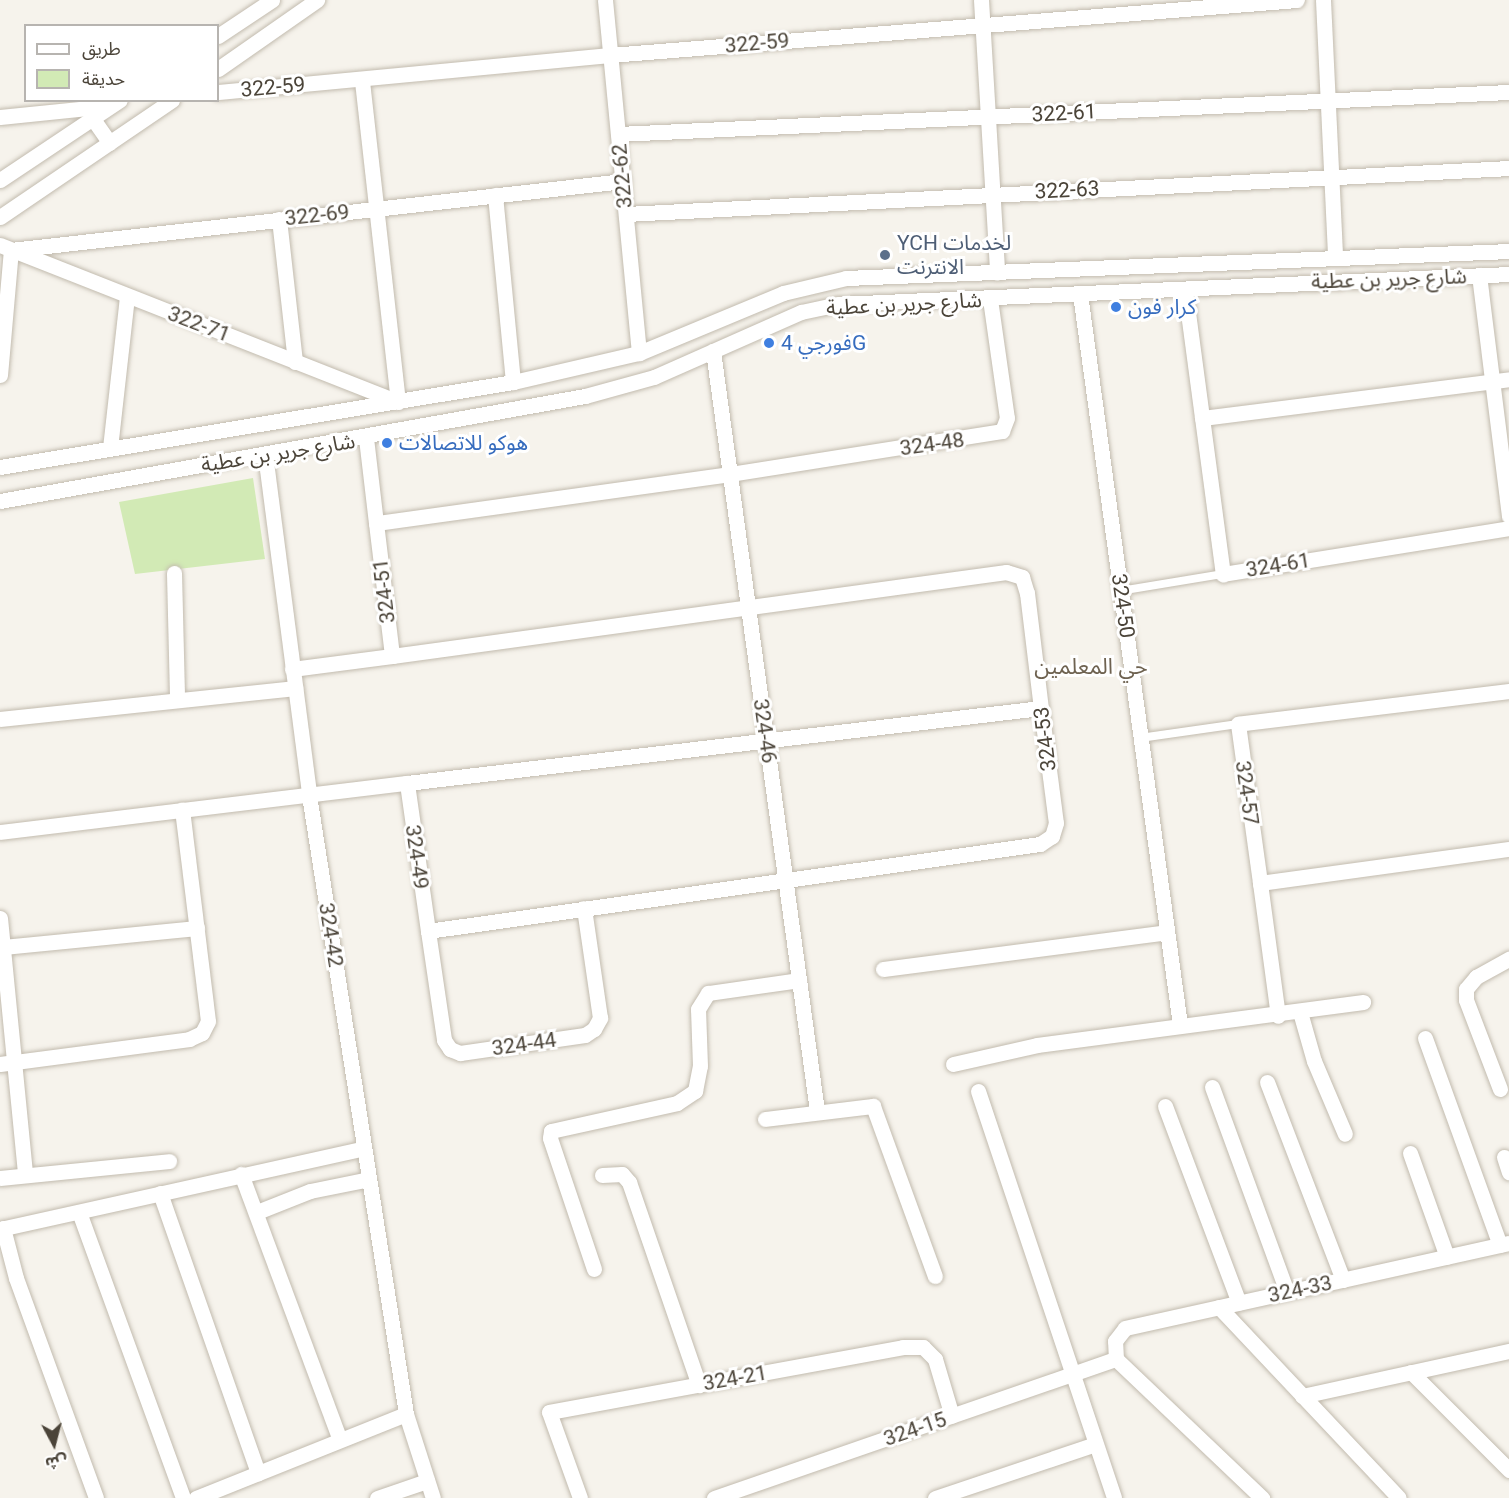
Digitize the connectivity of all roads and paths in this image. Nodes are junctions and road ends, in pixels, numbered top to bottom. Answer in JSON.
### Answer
{"nodes":[{"id":1,"x":272,"y":0,"type":"edge"},
{"id":2,"x":318,"y":0,"type":"edge"},
{"id":3,"x":605,"y":0,"type":"edge"},
{"id":4,"x":981,"y":0,"type":"edge"},
{"id":5,"x":1296,"y":0,"type":"edge"},
{"id":6,"x":1323,"y":0,"type":"edge"},
{"id":7,"x":982,"y":25,"type":"junction"},
{"id":8,"x":219,"y":35,"type":"edge"},
{"id":9,"x":610,"y":55,"type":"junction"},
{"id":10,"x":219,"y":66,"type":"edge"},
{"id":11,"x":362,"y":80,"type":"junction"},
{"id":12,"x":219,"y":92,"type":"edge"},
{"id":13,"x":1509,"y":92,"type":"edge"},
{"id":14,"x":1328,"y":100,"type":"junction"},
{"id":15,"x":169,"y":102,"type":"edge"},
{"id":16,"x":116,"y":103,"type":"edge"},
{"id":17,"x":988,"y":116,"type":"junction"},
{"id":18,"x":0,"y":117,"type":"edge"},
{"id":19,"x":93,"y":118,"type":"junction"},
{"id":20,"x":618,"y":134,"type":"junction"},
{"id":21,"x":110,"y":143,"type":"junction"},
{"id":22,"x":1509,"y":168,"type":"edge"},
{"id":23,"x":1331,"y":177,"type":"junction"},
{"id":24,"x":0,"y":180,"type":"edge"},
{"id":25,"x":622,"y":181,"type":"junction"},
{"id":26,"x":992,"y":194,"type":"junction"},
{"id":27,"x":495,"y":195,"type":"junction"},
{"id":28,"x":376,"y":208,"type":"junction"},
{"id":29,"x":626,"y":214,"type":"junction"},
{"id":30,"x":0,"y":218,"type":"edge"},
{"id":31,"x":279,"y":219,"type":"junction"},
{"id":32,"x":5,"y":248,"type":"edge"},
{"id":33,"x":1509,"y":250,"type":"edge"},
{"id":34,"x":1335,"y":255,"type":"junction"},
{"id":35,"x":1277,"y":260,"type":"junction"},
{"id":36,"x":997,"y":273,"type":"junction"},
{"id":37,"x":1509,"y":274,"type":"edge"},
{"id":38,"x":1479,"y":275,"type":"junction"},
{"id":39,"x":885,"y":276,"type":"junction"},
{"id":40,"x":1283,"y":284,"type":"junction"},
{"id":41,"x":1185,"y":290,"type":"junction"},
{"id":42,"x":1080,"y":294,"type":"junction"},
{"id":43,"x":127,"y":296,"type":"junction"},
{"id":44,"x":990,"y":299,"type":"junction"},
{"id":45,"x":885,"y":302,"type":"junction"},
{"id":46,"x":713,"y":351,"type":"junction"},
{"id":47,"x":639,"y":353,"type":"junction"},
{"id":48,"x":295,"y":362,"type":"junction"},
{"id":49,"x":0,"y":375,"type":"edge"},
{"id":50,"x":1509,"y":379,"type":"edge"},
{"id":51,"x":1492,"y":381,"type":"junction"},
{"id":52,"x":513,"y":382,"type":"junction"},
{"id":53,"x":465,"y":391,"type":"junction"},
{"id":54,"x":398,"y":402,"type":"junction"},
{"id":55,"x":468,"y":418,"type":"junction"},
{"id":56,"x":1202,"y":418,"type":"junction"},
{"id":57,"x":366,"y":438,"type":"junction"},
{"id":58,"x":110,"y":448,"type":"junction"},
{"id":59,"x":265,"y":454,"type":"junction"},
{"id":60,"x":0,"y":467,"type":"edge"},
{"id":61,"x":729,"y":474,"type":"junction"},
{"id":62,"x":0,"y":501,"type":"edge"},
{"id":63,"x":1509,"y":516,"type":"edge"},
{"id":64,"x":376,"y":523,"type":"junction"},
{"id":65,"x":1509,"y":528,"type":"edge"},
{"id":66,"x":174,"y":573,"type":"dead end"},
{"id":67,"x":1223,"y":574,"type":"junction"},
{"id":68,"x":1120,"y":591,"type":"junction"},
{"id":69,"x":748,"y":607,"type":"junction"},
{"id":70,"x":392,"y":656,"type":"junction"},
{"id":71,"x":292,"y":669,"type":"junction"},
{"id":72,"x":295,"y":688,"type":"junction"},
{"id":73,"x":1509,"y":691,"type":"edge"},
{"id":74,"x":177,"y":700,"type":"junction"},
{"id":75,"x":1041,"y":708,"type":"junction"},
{"id":76,"x":0,"y":719,"type":"edge"},
{"id":77,"x":1238,"y":724,"type":"junction"},
{"id":78,"x":1140,"y":738,"type":"junction"},
{"id":79,"x":766,"y":741,"type":"junction"},
{"id":80,"x":407,"y":783,"type":"junction"},
{"id":81,"x":309,"y":795,"type":"junction"},
{"id":82,"x":182,"y":810,"type":"junction"},
{"id":83,"x":0,"y":832,"type":"edge"},
{"id":84,"x":1509,"y":849,"type":"edge"},
{"id":85,"x":786,"y":882,"type":"junction"},
{"id":86,"x":1260,"y":883,"type":"junction"},
{"id":87,"x":585,"y":908,"type":"junction"},
{"id":88,"x":0,"y":918,"type":"edge"},
{"id":89,"x":197,"y":928,"type":"junction"},
{"id":90,"x":428,"y":931,"type":"junction"},
{"id":91,"x":1167,"y":932,"type":"junction"},
{"id":92,"x":3,"y":947,"type":"junction"},
{"id":93,"x":1509,"y":959,"type":"edge"},
{"id":94,"x":883,"y":969,"type":"dead end"},
{"id":95,"x":800,"y":980,"type":"junction"},
{"id":96,"x":1363,"y":1002,"type":"dead end"},
{"id":97,"x":1300,"y":1012,"type":"junction"},
{"id":98,"x":1278,"y":1016,"type":"junction"},
{"id":99,"x":1180,"y":1025,"type":"junction"},
{"id":100,"x":1425,"y":1038,"type":"dead end"},
{"id":101,"x":7,"y":1063,"type":"edge"},
{"id":102,"x":953,"y":1064,"type":"dead end"},
{"id":103,"x":1267,"y":1082,"type":"dead end"},
{"id":104,"x":1212,"y":1087,"type":"dead end"},
{"id":105,"x":1500,"y":1089,"type":"dead end"},
{"id":106,"x":978,"y":1091,"type":"dead end"},
{"id":107,"x":1165,"y":1106,"type":"dead end"},
{"id":108,"x":818,"y":1111,"type":"junction"},
{"id":109,"x":765,"y":1119,"type":"dead end"},
{"id":110,"x":1345,"y":1134,"type":"dead end"},
{"id":111,"x":364,"y":1148,"type":"junction"},
{"id":112,"x":1410,"y":1153,"type":"dead end"},
{"id":113,"x":1504,"y":1157,"type":"dead end"},
{"id":114,"x":169,"y":1161,"type":"dead end"},
{"id":115,"x":1509,"y":1172,"type":"edge"},
{"id":116,"x":241,"y":1174,"type":"junction"},
{"id":117,"x":24,"y":1175,"type":"junction"},
{"id":118,"x":602,"y":1175,"type":"dead end"},
{"id":119,"x":0,"y":1178,"type":"edge"},
{"id":120,"x":369,"y":1179,"type":"junction"},
{"id":121,"x":160,"y":1193,"type":"junction"},
{"id":122,"x":79,"y":1212,"type":"junction"},
{"id":123,"x":256,"y":1212,"type":"junction"},
{"id":124,"x":2,"y":1229,"type":"edge"},
{"id":125,"x":1505,"y":1244,"type":"edge"},
{"id":126,"x":1447,"y":1257,"type":"junction"},
{"id":127,"x":594,"y":1269,"type":"dead end"},
{"id":128,"x":935,"y":1276,"type":"dead end"},
{"id":129,"x":1342,"y":1280,"type":"junction"},
{"id":130,"x":1287,"y":1292,"type":"junction"},
{"id":131,"x":1239,"y":1303,"type":"junction"},
{"id":132,"x":1219,"y":1307,"type":"junction"},
{"id":133,"x":1509,"y":1351,"type":"edge"},
{"id":134,"x":1116,"y":1359,"type":"junction"},
{"id":135,"x":1411,"y":1372,"type":"junction"},
{"id":136,"x":1071,"y":1375,"type":"junction"},
{"id":137,"x":699,"y":1384,"type":"junction"},
{"id":138,"x":1302,"y":1396,"type":"junction"},
{"id":139,"x":406,"y":1414,"type":"junction"},
{"id":140,"x":952,"y":1416,"type":"junction"},
{"id":141,"x":339,"y":1438,"type":"junction"},
{"id":142,"x":1095,"y":1444,"type":"junction"},
{"id":143,"x":1509,"y":1470,"type":"edge"},
{"id":144,"x":258,"y":1473,"type":"junction"},
{"id":145,"x":428,"y":1480,"type":"junction"},
{"id":146,"x":217,"y":1494,"type":"edge"},
{"id":147,"x":96,"y":1498,"type":"edge"},
{"id":148,"x":183,"y":1498,"type":"edge"},
{"id":149,"x":196,"y":1498,"type":"edge"},
{"id":150,"x":377,"y":1498,"type":"edge"},
{"id":151,"x":433,"y":1498,"type":"edge"},
{"id":152,"x":580,"y":1498,"type":"edge"},
{"id":153,"x":714,"y":1498,"type":"edge"},
{"id":154,"x":935,"y":1498,"type":"edge"},
{"id":155,"x":1114,"y":1498,"type":"edge"},
{"id":156,"x":1262,"y":1498,"type":"edge"},
{"id":157,"x":1400,"y":1498,"type":"edge"}],
"edges":[{"from":1,"to":8,"type":"street"},
{"from":2,"to":10,"type":"street"},
{"from":3,"to":9,"type":"street","name":"322-62"},
{"from":4,"to":7,"type":"street"},
{"from":5,"to":7,"type":"street","name":"322-59"},
{"from":6,"to":14,"type":"street"},
{"from":7,"to":9,"type":"street","name":"322-59"},
{"from":7,"to":17,"type":"street"},
{"from":9,"to":11,"type":"street","name":"322-59"},
{"from":9,"to":20,"type":"street","name":"322-62"},
{"from":11,"to":12,"type":"street","name":"322-59"},
{"from":11,"to":28,"type":"street"},
{"from":13,"to":14,"type":"street","name":"322-61"},
{"from":14,"to":17,"type":"street","name":"322-61"},
{"from":14,"to":23,"type":"street"},
{"from":15,"to":21,"type":"street"},
{"from":16,"to":18,"type":"street"},
{"from":16,"to":19,"type":"street"},
{"from":17,"to":20,"type":"street","name":"322-61"},
{"from":17,"to":26,"type":"street"},
{"from":19,"to":21,"type":"street"},
{"from":19,"to":24,"type":"street"},
{"from":20,"to":25,"type":"street","name":"322-62"},
{"from":21,"to":30,"type":"street"},
{"from":22,"to":23,"type":"street","name":"322-63"},
{"from":23,"to":26,"type":"street","name":"322-63"},
{"from":23,"to":34,"type":"street"},
{"from":25,"to":27,"type":"street","name":"322-69"},
{"from":25,"to":29,"type":"street","name":"322-62"},
{"from":26,"to":29,"type":"street","name":"322-63"},
{"from":26,"to":36,"type":"street"},
{"from":27,"to":28,"type":"street","name":"322-69"},
{"from":27,"to":52,"type":"street"},
{"from":28,"to":31,"type":"street","name":"322-69"},
{"from":28,"to":54,"type":"street"},
{"from":29,"to":47,"type":"street","name":"322-62"},
{"from":31,"to":32,"type":"street","name":"322-69"},
{"from":31,"to":48,"type":"street"},
{"from":32,"to":43,"type":"street","name":"322-71"},
{"from":32,"to":49,"type":"street"},
{"from":33,"to":34,"type":"street","name":"شارع جرير بن عطية"},
{"from":34,"to":35,"type":"street","name":"شارع جرير بن عطية"},
{"from":35,"to":36,"type":"street","name":"شارع جرير بن عطية"},
{"from":35,"to":40,"type":"street"},
{"from":36,"to":39,"type":"street","name":"شارع جرير بن عطية"},
{"from":37,"to":38,"type":"street","name":"شارع جرير بن عطية"},
{"from":38,"to":40,"type":"street","name":"شارع جرير بن عطية"},
{"from":38,"to":51,"type":"street"},
{"from":39,"to":45,"type":"street"},
{"from":39,"to":47,"type":"street","name":"شارع جرير بن عطية"},
{"from":40,"to":41,"type":"street","name":"شارع جرير بن عطية"},
{"from":41,"to":42,"type":"street","name":"شارع جرير بن عطية"},
{"from":41,"to":56,"type":"street","name":"324-61"},
{"from":42,"to":44,"type":"street","name":"شارع جرير بن عطية"},
{"from":42,"to":68,"type":"street","name":"324-50"},
{"from":43,"to":48,"type":"street","name":"322-71"},
{"from":43,"to":58,"type":"street"},
{"from":44,"to":45,"type":"street","name":"شارع جرير بن عطية"},
{"from":44,"to":61,"type":"street","name":"324-48"},
{"from":45,"to":46,"type":"street","name":"شارع جرير بن عطية"},
{"from":46,"to":55,"type":"street","name":"شارع جرير بن عطية"},
{"from":46,"to":61,"type":"street","name":"324-46"},
{"from":47,"to":52,"type":"street","name":"شارع جرير بن عطية"},
{"from":48,"to":54,"type":"street","name":"322-71"},
{"from":50,"to":51,"type":"street"},
{"from":51,"to":56,"type":"street"},
{"from":51,"to":63,"type":"street"},
{"from":52,"to":53,"type":"street","name":"شارع جرير بن عطية"},
{"from":53,"to":54,"type":"street","name":"شارع جرير بن عطية"},
{"from":53,"to":55,"type":"street"},
{"from":54,"to":58,"type":"street","name":"شارع جرير بن عطية"},
{"from":55,"to":57,"type":"street","name":"شارع جرير بن عطية"},
{"from":56,"to":67,"type":"street","name":"324-61"},
{"from":57,"to":59,"type":"street","name":"شارع جرير بن عطية"},
{"from":57,"to":64,"type":"street","name":"324-51"},
{"from":58,"to":60,"type":"street","name":"شارع جرير بن عطية"},
{"from":59,"to":62,"type":"street","name":"شارع جرير بن عطية"},
{"from":59,"to":71,"type":"street","name":"324-42"},
{"from":61,"to":64,"type":"street"},
{"from":61,"to":69,"type":"street","name":"324-46"},
{"from":64,"to":70,"type":"street","name":"324-51"},
{"from":65,"to":67,"type":"street","name":"324-61"},
{"from":66,"to":74,"type":"street"},
{"from":67,"to":68,"type":"lane"},
{"from":68,"to":78,"type":"street","name":"324-50"},
{"from":69,"to":70,"type":"street"},
{"from":69,"to":75,"type":"street","name":"324-53"},
{"from":69,"to":79,"type":"street","name":"324-46"},
{"from":70,"to":71,"type":"street"},
{"from":71,"to":72,"type":"street","name":"324-42"},
{"from":72,"to":74,"type":"street"},
{"from":72,"to":81,"type":"street","name":"324-42"},
{"from":73,"to":77,"type":"street"},
{"from":74,"to":76,"type":"street"},
{"from":75,"to":79,"type":"street"},
{"from":75,"to":85,"type":"street","name":"324-53"},
{"from":77,"to":78,"type":"lane"},
{"from":77,"to":86,"type":"street","name":"324-57"},
{"from":78,"to":91,"type":"street","name":"324-50"},
{"from":79,"to":80,"type":"street"},
{"from":79,"to":85,"type":"street","name":"324-46"},
{"from":80,"to":81,"type":"street"},
{"from":80,"to":90,"type":"street","name":"324-49"},
{"from":81,"to":82,"type":"street"},
{"from":81,"to":111,"type":"street","name":"324-42"},
{"from":82,"to":83,"type":"street"},
{"from":82,"to":89,"type":"street"},
{"from":84,"to":86,"type":"street"},
{"from":85,"to":87,"type":"street"},
{"from":85,"to":95,"type":"street","name":"324-46"},
{"from":86,"to":98,"type":"street","name":"324-57"},
{"from":87,"to":90,"type":"street"},
{"from":87,"to":90,"type":"street","name":"324-44"},
{"from":88,"to":92,"type":"street"},
{"from":89,"to":92,"type":"street"},
{"from":89,"to":101,"type":"street"},
{"from":91,"to":94,"type":"street"},
{"from":91,"to":99,"type":"street","name":"324-50"},
{"from":92,"to":101,"type":"street"},
{"from":93,"to":105,"type":"street"},
{"from":95,"to":108,"type":"street","name":"324-46"},
{"from":95,"to":127,"type":"street"},
{"from":96,"to":97,"type":"street"},
{"from":97,"to":98,"type":"street"},
{"from":97,"to":110,"type":"street"},
{"from":98,"to":99,"type":"street"},
{"from":99,"to":102,"type":"street"},
{"from":100,"to":125,"type":"street"},
{"from":101,"to":117,"type":"street"},
{"from":103,"to":129,"type":"street"},
{"from":104,"to":130,"type":"street"},
{"from":106,"to":136,"type":"street"},
{"from":107,"to":131,"type":"street"},
{"from":108,"to":109,"type":"street"},
{"from":108,"to":128,"type":"street"},
{"from":111,"to":116,"type":"street"},
{"from":111,"to":120,"type":"street","name":"324-42"},
{"from":112,"to":126,"type":"street"},
{"from":113,"to":115,"type":"street"},
{"from":114,"to":117,"type":"street"},
{"from":116,"to":121,"type":"street"},
{"from":116,"to":123,"type":"street"},
{"from":117,"to":119,"type":"street"},
{"from":118,"to":137,"type":"street"},
{"from":120,"to":123,"type":"street"},
{"from":120,"to":139,"type":"street","name":"324-42"},
{"from":121,"to":122,"type":"street"},
{"from":121,"to":144,"type":"street"},
{"from":122,"to":124,"type":"street"},
{"from":122,"to":148,"type":"street"},
{"from":123,"to":141,"type":"street"},
{"from":124,"to":147,"type":"street"},
{"from":125,"to":126,"type":"street","name":"324-33"},
{"from":126,"to":129,"type":"street","name":"324-33"},
{"from":129,"to":130,"type":"street","name":"324-33"},
{"from":130,"to":131,"type":"street","name":"324-33"},
{"from":131,"to":132,"type":"street","name":"324-33"},
{"from":132,"to":134,"type":"street","name":"324-33"},
{"from":132,"to":138,"type":"street"},
{"from":133,"to":135,"type":"street"},
{"from":134,"to":136,"type":"street","name":"324-15"},
{"from":134,"to":156,"type":"street"},
{"from":135,"to":138,"type":"street"},
{"from":135,"to":143,"type":"street"},
{"from":136,"to":140,"type":"street","name":"324-15"},
{"from":136,"to":142,"type":"street"},
{"from":137,"to":140,"type":"street","name":"324-21"},
{"from":137,"to":152,"type":"street","name":"324-21"},
{"from":138,"to":157,"type":"street"},
{"from":139,"to":141,"type":"street"},
{"from":139,"to":145,"type":"street","name":"324-42"},
{"from":140,"to":153,"type":"street","name":"324-15"},
{"from":141,"to":144,"type":"street"},
{"from":142,"to":154,"type":"street"},
{"from":142,"to":155,"type":"street"},
{"from":144,"to":146,"type":"street"},
{"from":145,"to":150,"type":"street"},
{"from":145,"to":151,"type":"street","name":"324-42"},
{"from":146,"to":149,"type":"street"}]}
